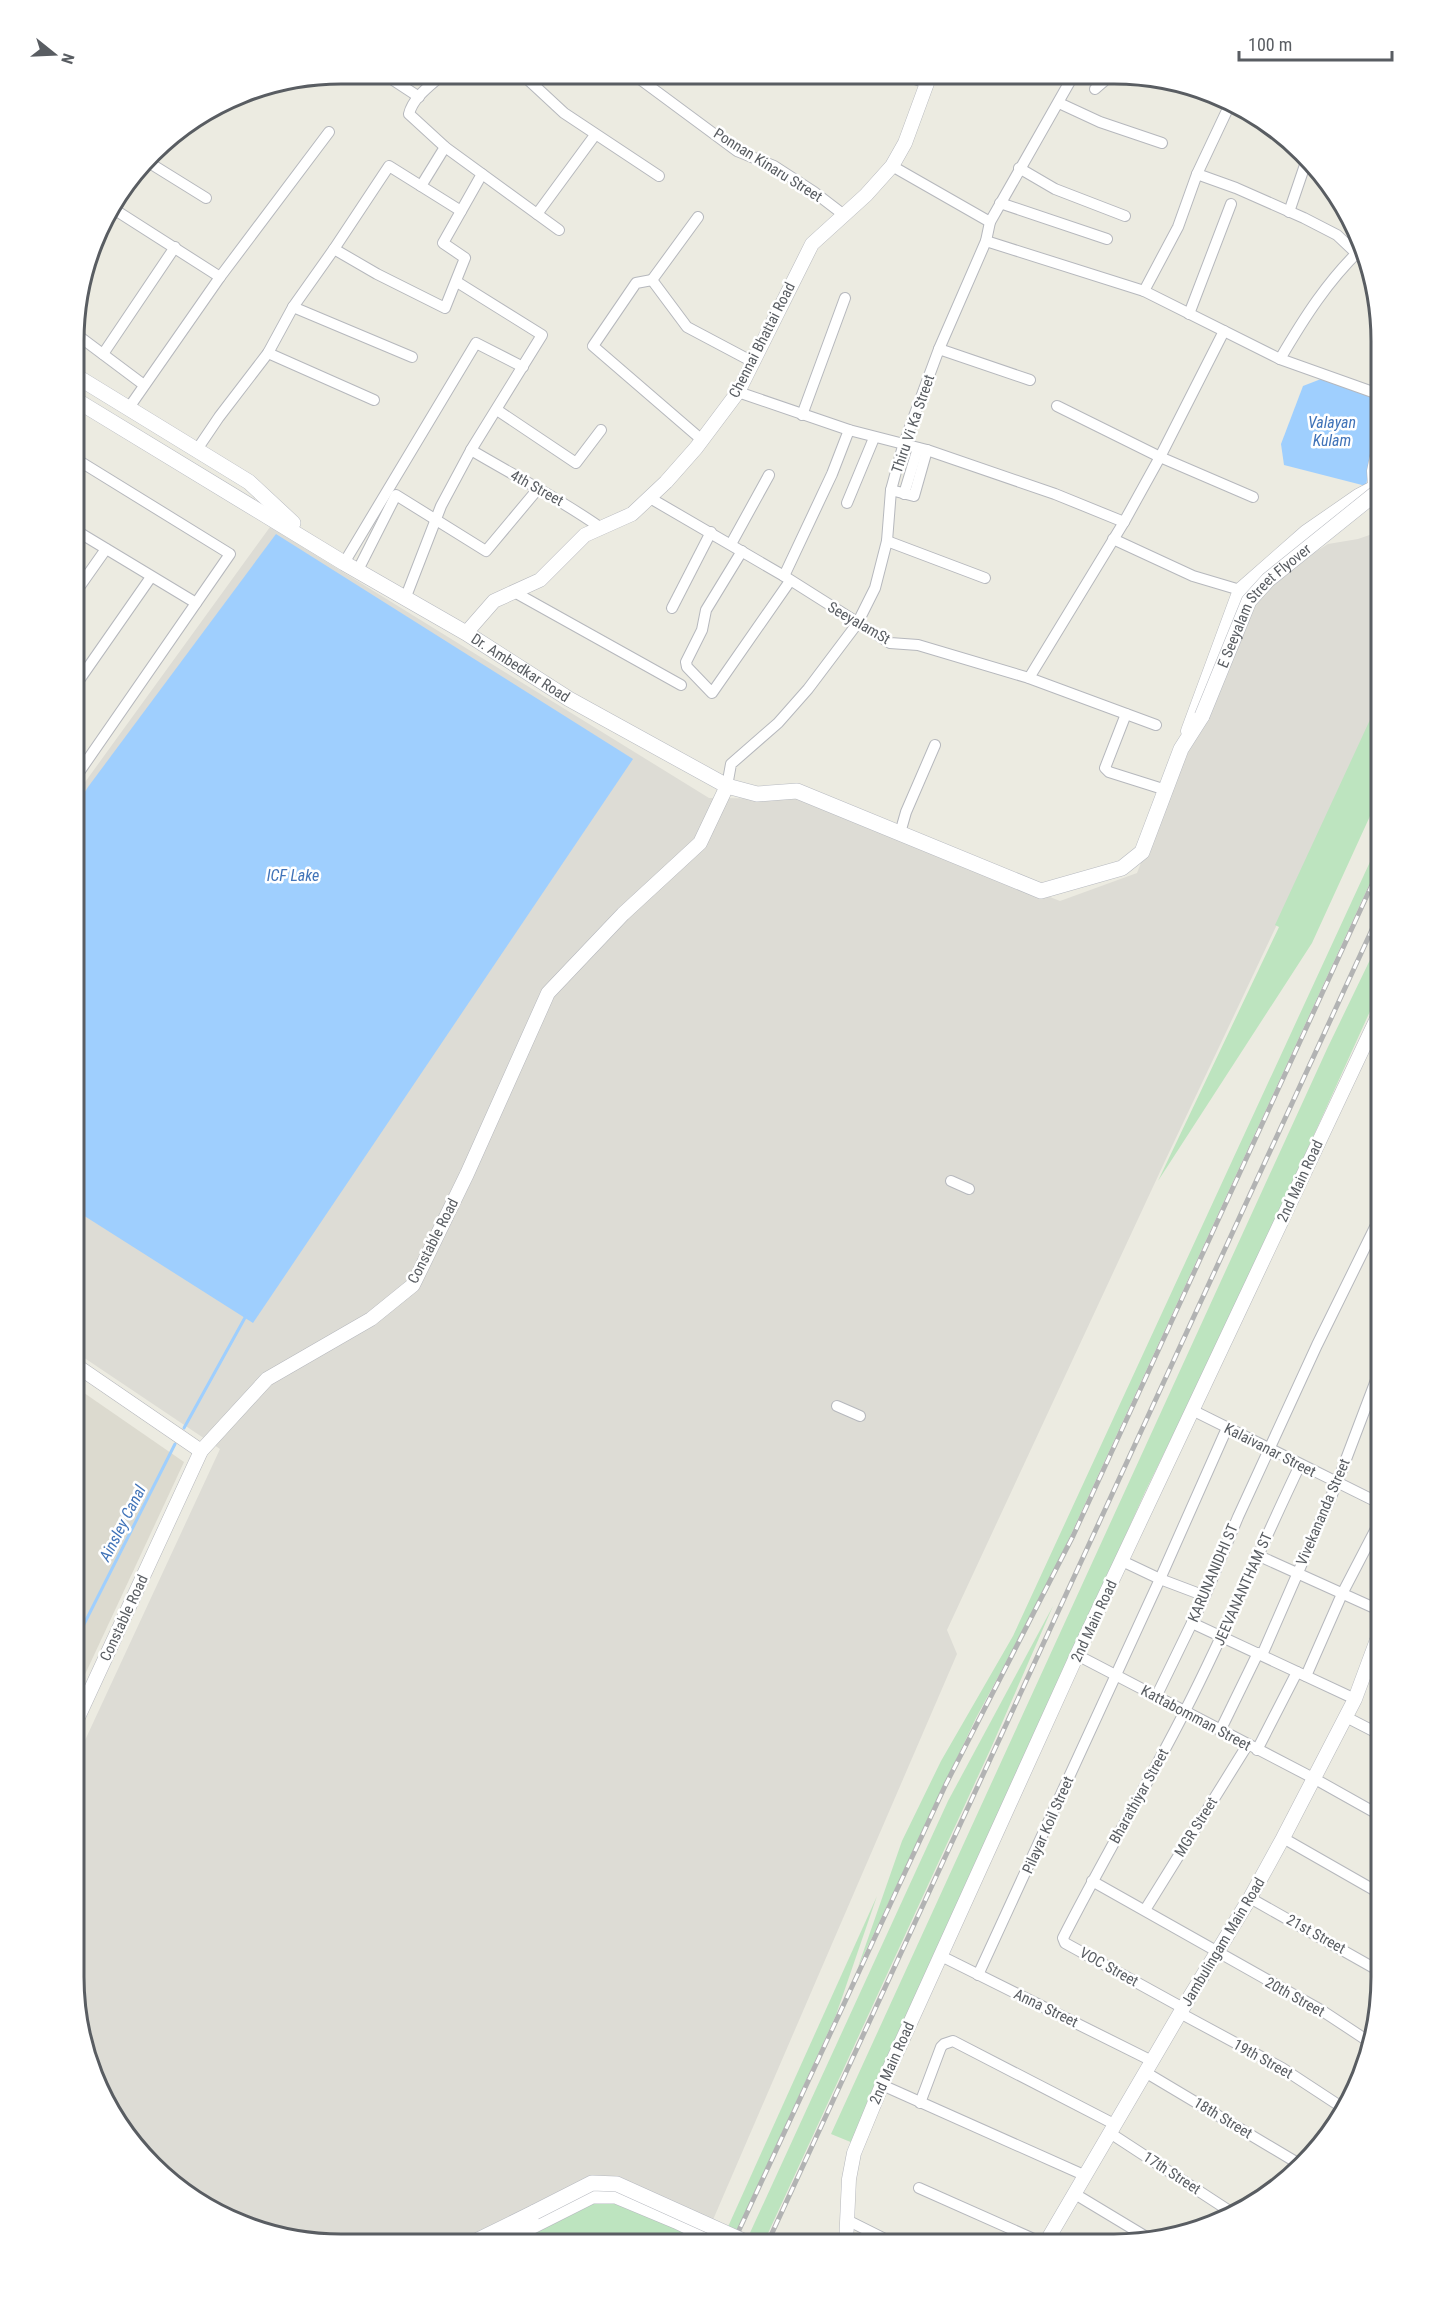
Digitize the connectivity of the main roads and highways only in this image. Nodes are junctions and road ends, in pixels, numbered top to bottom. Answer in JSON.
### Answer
{"nodes":[{"id":1,"x":84,"y":381,"type":"edge"},
{"id":2,"x":84,"y":405,"type":"edge"},
{"id":3,"x":1371,"y":496,"type":"edge"},
{"id":4,"x":318,"y":546,"type":"junction"},
{"id":5,"x":900,"y":833,"type":"joint"},
{"id":6,"x":490,"y":2234,"type":"edge"},
{"id":7,"x":517,"y":2234,"type":"edge"},
{"id":8,"x":702,"y":2234,"type":"edge"},
{"id":9,"x":726,"y":2234,"type":"edge"}],
"edges":[{"from":1,"to":4,"type":"main road","name":"Dr. Ambedkar Road"},
{"from":2,"to":4,"type":"main road","name":"Dr. Ambedkar Road"},
{"from":3,"to":5,"type":"main road","name":"E Seeyalam Street Flyover","bridge":true},
{"from":4,"to":5,"type":"main road","name":"Dr. Ambedkar Road"},
{"from":6,"to":9,"type":"main road","bridge":true},
{"from":7,"to":8,"type":"main road"}]}
